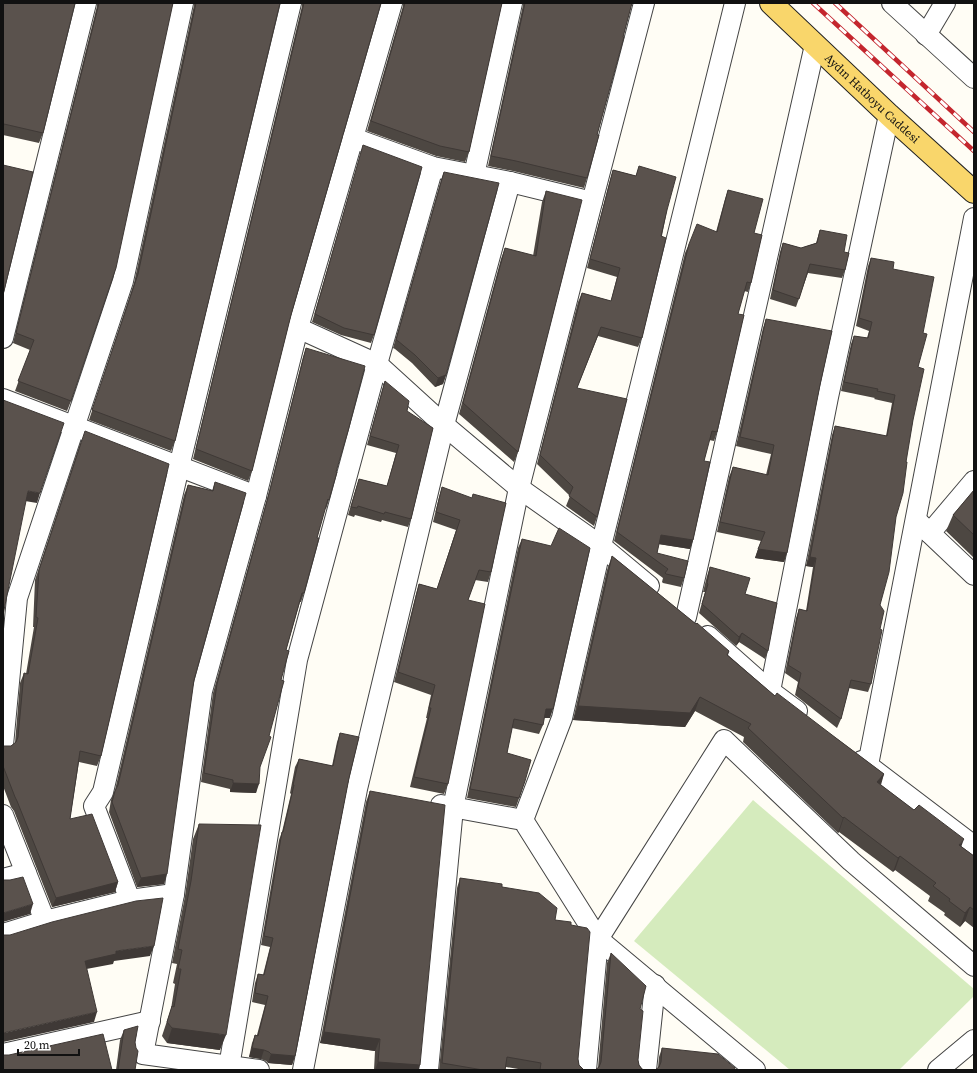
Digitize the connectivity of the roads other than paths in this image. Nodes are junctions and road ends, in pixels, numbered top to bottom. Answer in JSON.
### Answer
{"nodes":[{"id":1,"x":86,"y":3,"type":"edge"},
{"id":2,"x":183,"y":3,"type":"edge"},
{"id":3,"x":291,"y":3,"type":"edge"},
{"id":4,"x":392,"y":3,"type":"edge"},
{"id":5,"x":512,"y":3,"type":"edge"},
{"id":6,"x":644,"y":3,"type":"edge"},
{"id":7,"x":735,"y":3,"type":"edge"},
{"id":8,"x":771,"y":3,"type":"edge"},
{"id":9,"x":892,"y":3,"type":"edge"},
{"id":10,"x":945,"y":3,"type":"edge"},
{"id":11,"x":926,"y":35,"type":"junction"},
{"id":12,"x":815,"y":45,"type":"junction"},
{"id":13,"x":974,"y":78,"type":"edge"},
{"id":14,"x":889,"y":115,"type":"junction"},
{"id":15,"x":353,"y":138,"type":"junction"},
{"id":16,"x":433,"y":167,"type":"junction"},
{"id":17,"x":474,"y":175,"type":"junction"},
{"id":18,"x":510,"y":182,"type":"junction"},
{"id":19,"x":974,"y":192,"type":"edge"},
{"id":20,"x":592,"y":202,"type":"junction"},
{"id":21,"x":974,"y":218,"type":"edge"},
{"id":22,"x":298,"y":328,"type":"junction"},
{"id":23,"x":3,"y":338,"type":"edge"},
{"id":24,"x":377,"y":364,"type":"junction"},
{"id":25,"x":3,"y":399,"type":"edge"},
{"id":26,"x":444,"y":425,"type":"junction"},
{"id":27,"x":74,"y":426,"type":"junction"},
{"id":28,"x":179,"y":467,"type":"junction"},
{"id":29,"x":974,"y":481,"type":"edge"},
{"id":30,"x":520,"y":488,"type":"junction"},
{"id":31,"x":256,"y":496,"type":"junction"},
{"id":32,"x":923,"y":527,"type":"junction"},
{"id":33,"x":601,"y":546,"type":"junction"},
{"id":34,"x":974,"y":575,"type":"edge"},
{"id":35,"x":686,"y":617,"type":"junction"},
{"id":36,"x":770,"y":691,"type":"junction"},
{"id":37,"x":813,"y":723,"type":"edge"},
{"id":38,"x":3,"y":745,"type":"edge"},
{"id":39,"x":849,"y":751,"type":"edge"},
{"id":40,"x":868,"y":765,"type":"junction"},
{"id":41,"x":424,"y":802,"type":"edge"},
{"id":42,"x":453,"y":808,"type":"junction"},
{"id":43,"x":3,"y":815,"type":"edge"},
{"id":44,"x":522,"y":820,"type":"junction"},
{"id":45,"x":974,"y":846,"type":"edge"},
{"id":46,"x":26,"y":873,"type":"junction"},
{"id":47,"x":3,"y":879,"type":"edge"},
{"id":48,"x":174,"y":894,"type":"junction"},
{"id":49,"x":130,"y":900,"type":"junction"},
{"id":50,"x":45,"y":921,"type":"junction"},
{"id":51,"x":3,"y":934,"type":"edge"},
{"id":52,"x":598,"y":939,"type":"junction"},
{"id":53,"x":974,"y":966,"type":"edge"},
{"id":54,"x":655,"y":985,"type":"junction"},
{"id":55,"x":150,"y":1021,"type":"junction"},
{"id":56,"x":974,"y":1040,"type":"edge"},
{"id":57,"x":3,"y":1054,"type":"edge"},
{"id":58,"x":230,"y":1067,"type":"junction"},
{"id":59,"x":260,"y":1070,"type":"edge"},
{"id":60,"x":303,"y":1070,"type":"edge"},
{"id":61,"x":428,"y":1070,"type":"edge"},
{"id":62,"x":586,"y":1070,"type":"edge"},
{"id":63,"x":646,"y":1070,"type":"edge"},
{"id":64,"x":755,"y":1070,"type":"edge"},
{"id":65,"x":938,"y":1070,"type":"edge"}],
"edges":[{"from":1,"to":23,"type":"street"},
{"from":2,"to":27,"type":"street"},
{"from":3,"to":28,"type":"street"},
{"from":4,"to":15,"type":"street"},
{"from":5,"to":17,"type":"street"},
{"from":6,"to":20,"type":"street"},
{"from":7,"to":33,"type":"street"},
{"from":8,"to":12,"type":"main road","name":"Aydın Hatboyu Caddesi"},
{"from":9,"to":11,"type":"street"},
{"from":10,"to":11,"type":"street"},
{"from":11,"to":13,"type":"street"},
{"from":12,"to":14,"type":"main road","name":"Aydın Hatboyu Caddesi"},
{"from":12,"to":35,"type":"street"},
{"from":14,"to":19,"type":"main road","name":"Aydın Hatboyu Caddesi"},
{"from":14,"to":36,"type":"street"},
{"from":15,"to":16,"type":"street"},
{"from":15,"to":22,"type":"street"},
{"from":16,"to":17,"type":"street"},
{"from":16,"to":24,"type":"street"},
{"from":17,"to":18,"type":"street"},
{"from":18,"to":20,"type":"street"},
{"from":18,"to":26,"type":"street"},
{"from":20,"to":30,"type":"street"},
{"from":21,"to":32,"type":"street"},
{"from":22,"to":24,"type":"street"},
{"from":22,"to":31,"type":"street"},
{"from":24,"to":26,"type":"street"},
{"from":24,"to":58,"type":"street"},
{"from":25,"to":27,"type":"street"},
{"from":26,"to":30,"type":"street"},
{"from":26,"to":60,"type":"street"},
{"from":27,"to":28,"type":"street"},
{"from":27,"to":38,"type":"street"},
{"from":28,"to":31,"type":"street"},
{"from":28,"to":49,"type":"street"},
{"from":29,"to":32,"type":"street"},
{"from":30,"to":33,"type":"street"},
{"from":30,"to":42,"type":"street"},
{"from":31,"to":48,"type":"street"},
{"from":32,"to":34,"type":"street"},
{"from":32,"to":40,"type":"street"},
{"from":33,"to":35,"type":"street"},
{"from":33,"to":44,"type":"street"},
{"from":35,"to":36,"type":"street"},
{"from":36,"to":37,"type":"street"},
{"from":39,"to":40,"type":"street"},
{"from":40,"to":45,"type":"street"},
{"from":41,"to":42,"type":"street"},
{"from":42,"to":44,"type":"street"},
{"from":42,"to":61,"type":"street"},
{"from":43,"to":46,"type":"street"},
{"from":44,"to":52,"type":"street"},
{"from":46,"to":47,"type":"street"},
{"from":46,"to":50,"type":"street"},
{"from":48,"to":49,"type":"street"},
{"from":48,"to":55,"type":"street"},
{"from":49,"to":50,"type":"street"},
{"from":50,"to":51,"type":"street"},
{"from":52,"to":53,"type":"street"},
{"from":52,"to":54,"type":"street"},
{"from":52,"to":62,"type":"street"},
{"from":54,"to":63,"type":"street"},
{"from":54,"to":64,"type":"street"},
{"from":55,"to":57,"type":"street"},
{"from":55,"to":58,"type":"street"},
{"from":56,"to":65,"type":"street"},
{"from":58,"to":59,"type":"street"}]}
